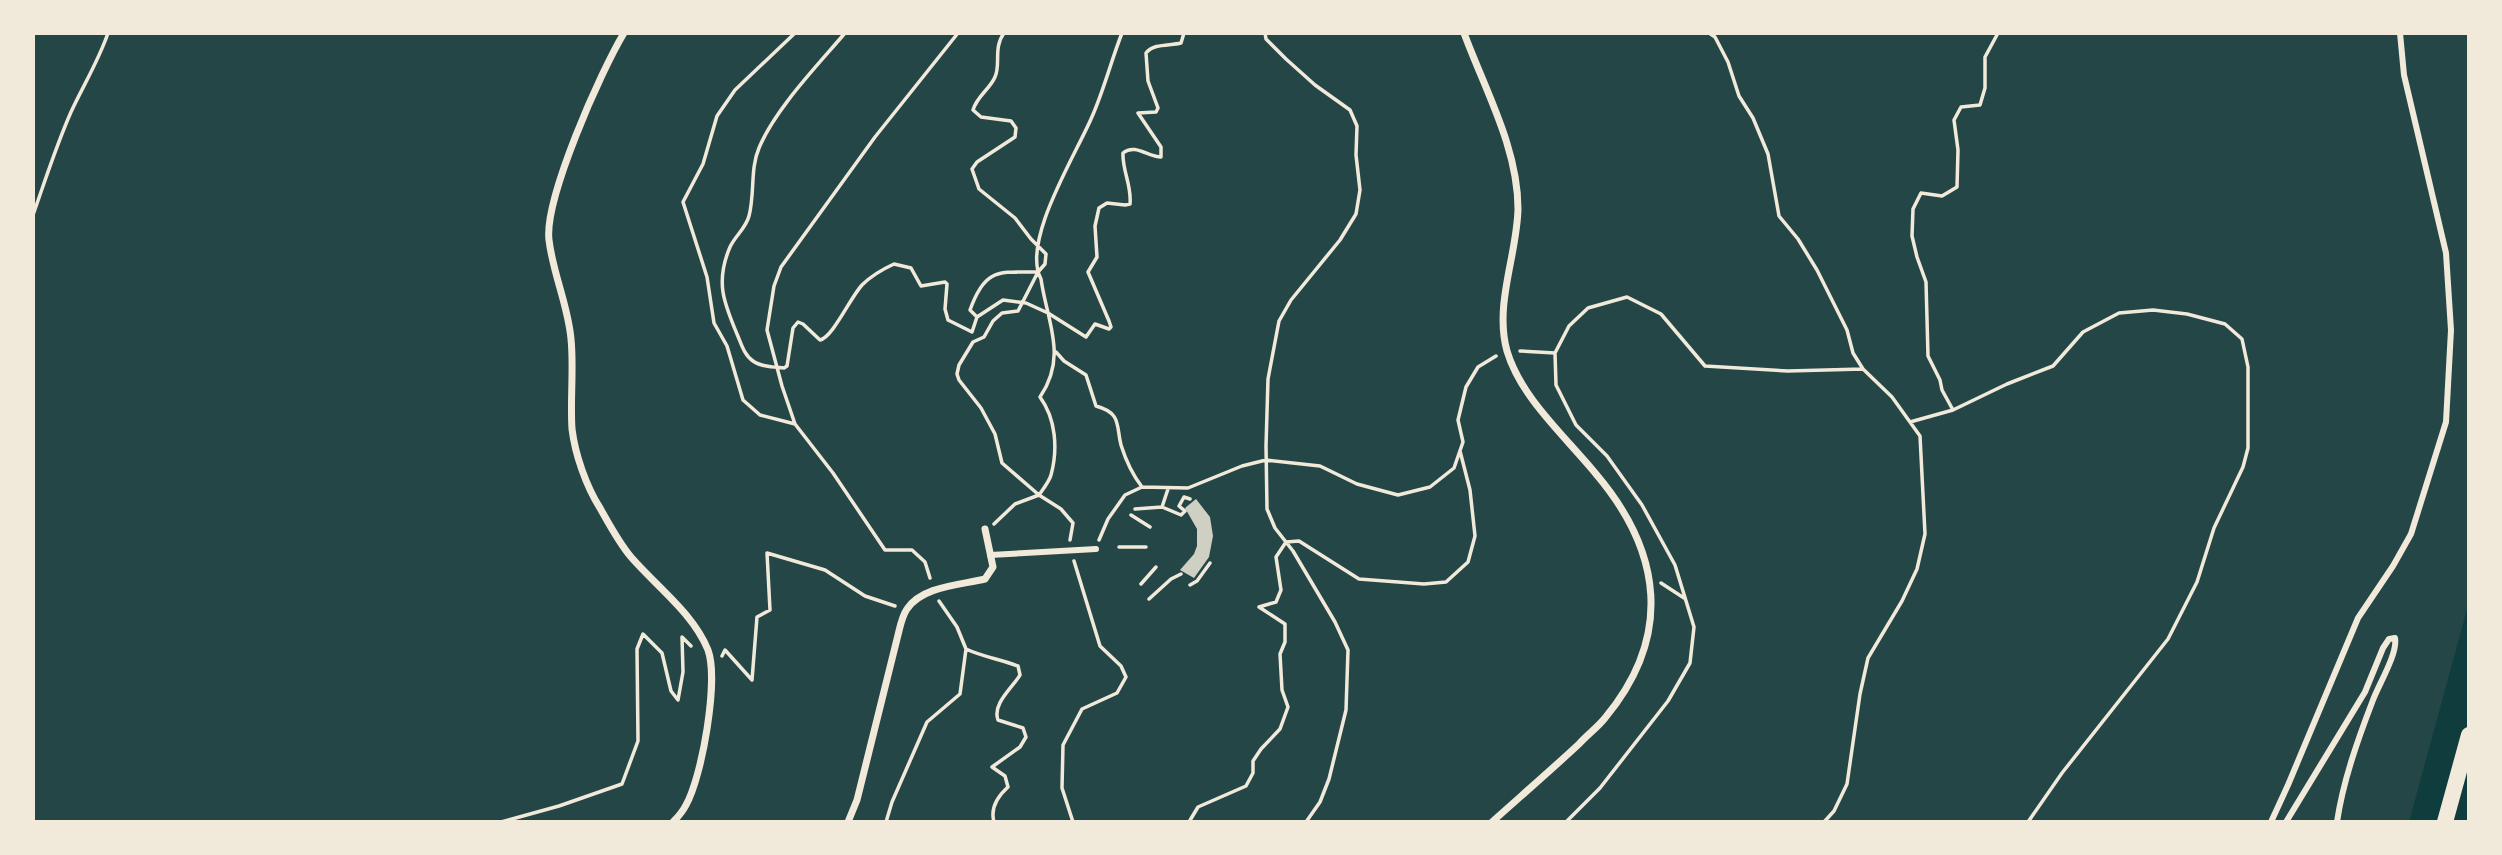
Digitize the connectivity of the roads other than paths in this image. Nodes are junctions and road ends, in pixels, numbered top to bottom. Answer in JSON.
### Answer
{"nodes":[{"id":1,"x":624,"y":33,"type":"edge"},
{"id":2,"x":1464,"y":33,"type":"edge"},
{"id":3,"x":2400,"y":33,"type":"edge"},
{"id":4,"x":985,"y":529,"type":"road end"},
{"id":5,"x":1096,"y":549,"type":"road end"},
{"id":6,"x":990,"y":555,"type":"junction"},
{"id":7,"x":2469,"y":735,"type":"edge"},
{"id":8,"x":673,"y":822,"type":"edge"},
{"id":9,"x":848,"y":822,"type":"edge"},
{"id":10,"x":1492,"y":822,"type":"edge"},
{"id":11,"x":2271,"y":822,"type":"edge"},
{"id":12,"x":2286,"y":822,"type":"edge"},
{"id":13,"x":2337,"y":822,"type":"edge"},
{"id":14,"x":2445,"y":822,"type":"edge"}],
"edges":[{"from":1,"to":8,"type":"street"},
{"from":2,"to":10,"type":"street"},
{"from":3,"to":11,"type":"street"},
{"from":4,"to":6,"type":"street"},
{"from":5,"to":6,"type":"street"},
{"from":6,"to":9,"type":"street"},
{"from":7,"to":14,"type":"highway"},
{"from":12,"to":13,"type":"street"}]}
